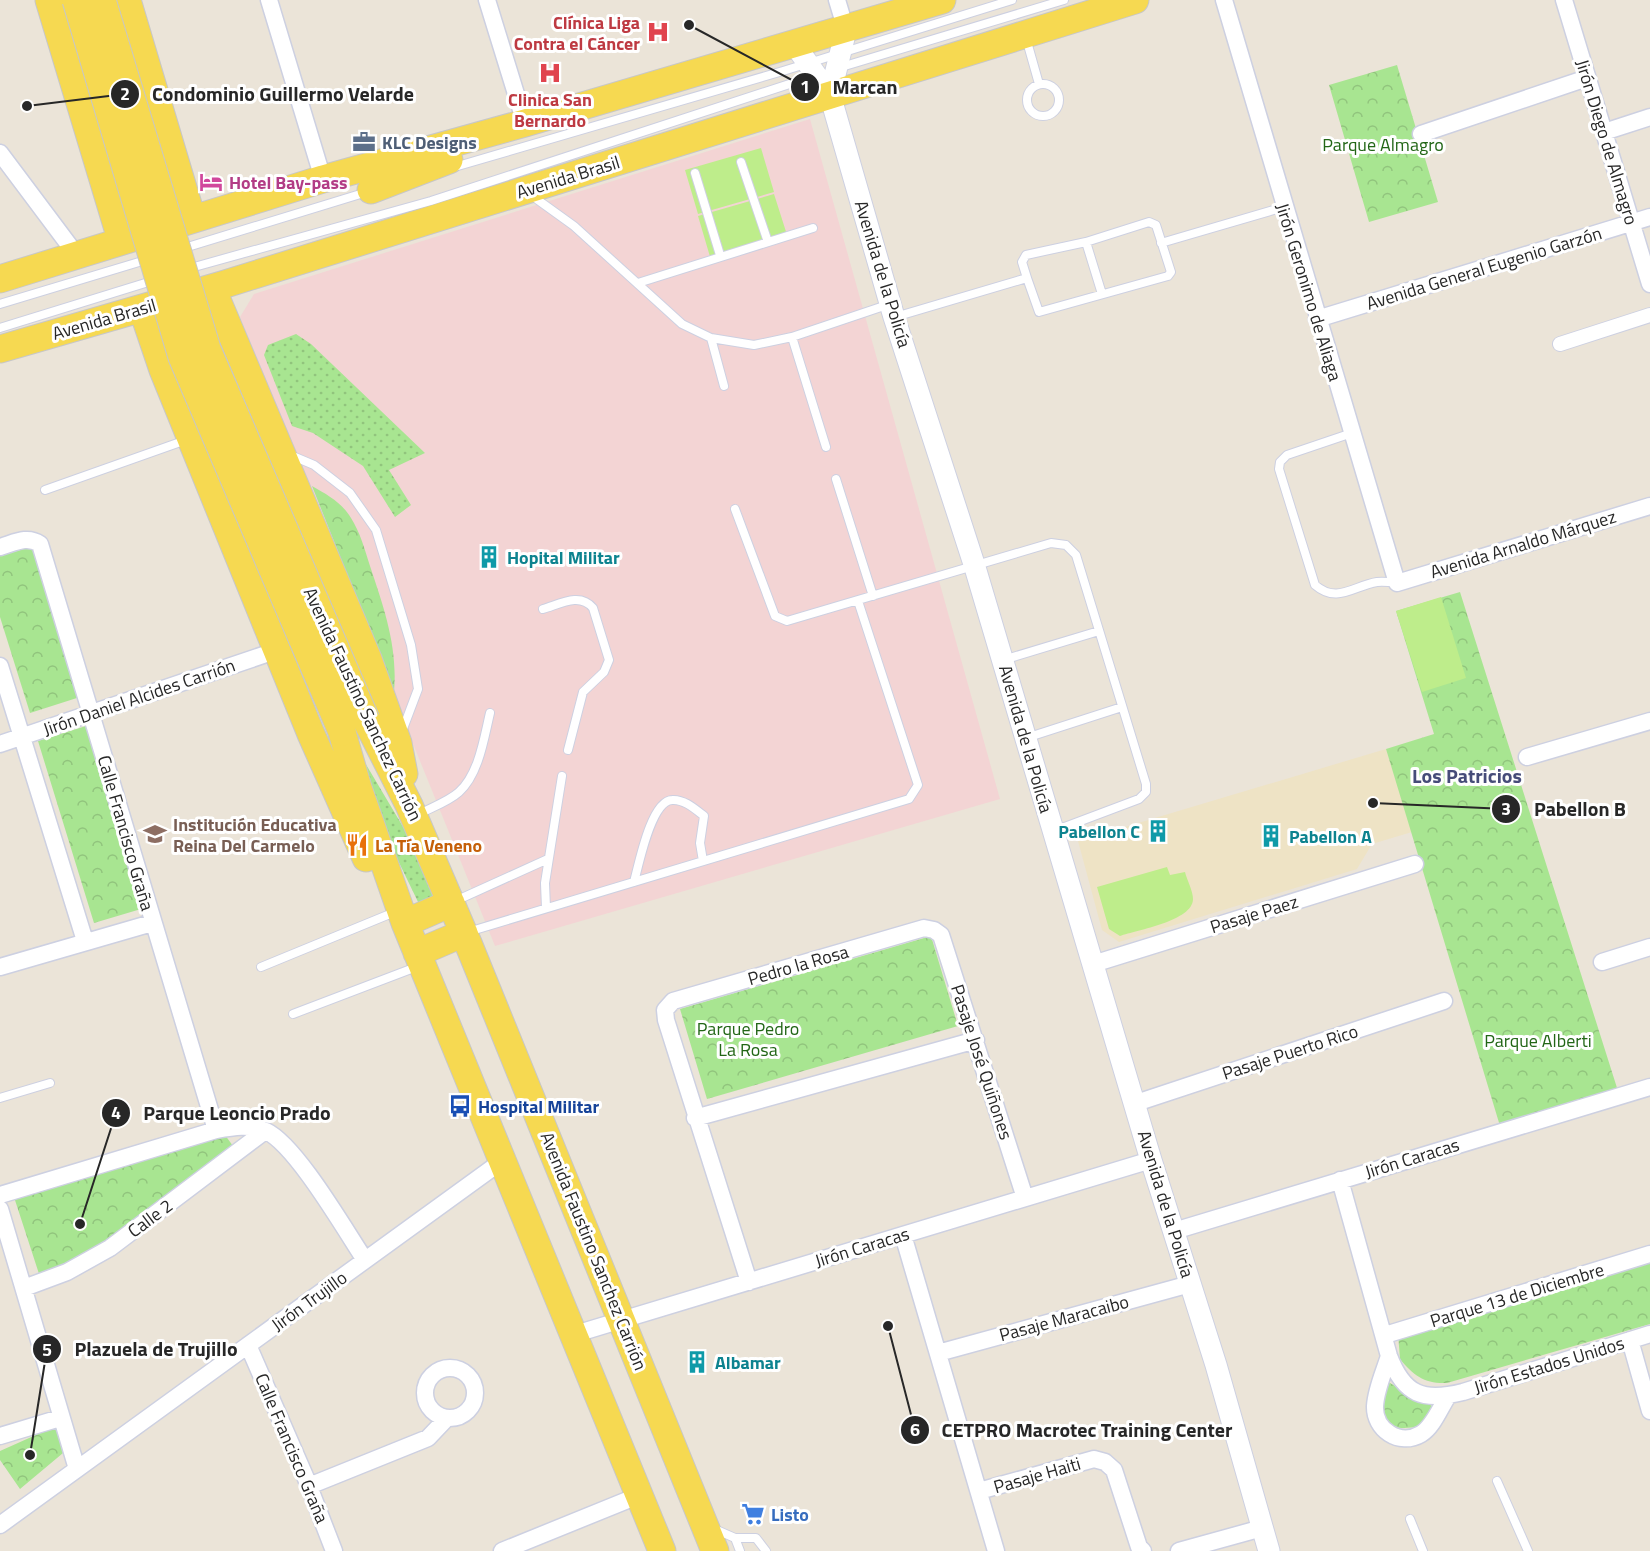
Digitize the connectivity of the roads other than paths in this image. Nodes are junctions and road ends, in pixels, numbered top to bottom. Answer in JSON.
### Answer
{"nodes":[{"id":1,"x":49,"y":0,"type":"edge"},
{"id":2,"x":76,"y":0,"type":"edge"},
{"id":3,"x":102,"y":0,"type":"edge"},
{"id":4,"x":127,"y":0,"type":"edge"},
{"id":5,"x":269,"y":0,"type":"edge"},
{"id":6,"x":487,"y":0,"type":"edge"},
{"id":7,"x":837,"y":0,"type":"edge"},
{"id":8,"x":942,"y":0,"type":"edge"},
{"id":9,"x":1011,"y":0,"type":"edge"},
{"id":10,"x":1064,"y":0,"type":"edge"},
{"id":11,"x":1135,"y":0,"type":"edge"},
{"id":12,"x":1224,"y":0,"type":"edge"},
{"id":13,"x":1564,"y":0,"type":"edge"},
{"id":14,"x":1025,"y":34,"type":"junction"},
{"id":15,"x":841,"y":50,"type":"junction"},
{"id":16,"x":812,"y":70,"type":"junction"},
{"id":17,"x":1587,"y":78,"type":"junction"},
{"id":18,"x":1038,"y":84,"type":"dead end"},
{"id":19,"x":1650,"y":117,"type":"edge"},
{"id":20,"x":525,"y":123,"type":"junction"},
{"id":21,"x":1604,"y":132,"type":"junction"},
{"id":22,"x":1421,"y":134,"type":"dead end"},
{"id":23,"x":0,"y":153,"type":"edge"},
{"id":24,"x":741,"y":162,"type":"dead end"},
{"id":25,"x":695,"y":173,"type":"dead end"},
{"id":26,"x":323,"y":178,"type":"junction"},
{"id":27,"x":530,"y":189,"type":"junction"},
{"id":28,"x":371,"y":190,"type":"junction"},
{"id":29,"x":431,"y":201,"type":"junction"},
{"id":30,"x":1284,"y":207,"type":"junction"},
{"id":31,"x":1650,"y":217,"type":"edge"},
{"id":32,"x":192,"y":218,"type":"junction"},
{"id":33,"x":1631,"y":222,"type":"junction"},
{"id":34,"x":813,"y":228,"type":"dead end"},
{"id":35,"x":121,"y":239,"type":"junction"},
{"id":36,"x":768,"y":242,"type":"junction"},
{"id":37,"x":1086,"y":242,"type":"junction"},
{"id":38,"x":1161,"y":243,"type":"junction"},
{"id":39,"x":75,"y":253,"type":"junction"},
{"id":40,"x":170,"y":253,"type":"dead end"},
{"id":41,"x":720,"y":255,"type":"junction"},
{"id":42,"x":158,"y":256,"type":"dead end"},
{"id":43,"x":1027,"y":278,"type":"junction"},
{"id":44,"x":0,"y":279,"type":"edge"},
{"id":45,"x":638,"y":283,"type":"junction"},
{"id":46,"x":1650,"y":284,"type":"edge"},
{"id":47,"x":201,"y":289,"type":"junction"},
{"id":48,"x":1102,"y":294,"type":"junction"},
{"id":49,"x":153,"y":303,"type":"junction"},
{"id":50,"x":0,"y":304,"type":"edge"},
{"id":51,"x":892,"y":310,"type":"junction"},
{"id":52,"x":1650,"y":315,"type":"edge"},
{"id":53,"x":1317,"y":319,"type":"junction"},
{"id":54,"x":0,"y":328,"type":"edge"},
{"id":55,"x":792,"y":337,"type":"junction"},
{"id":56,"x":711,"y":338,"type":"junction"},
{"id":57,"x":1560,"y":344,"type":"dead end"},
{"id":58,"x":0,"y":349,"type":"edge"},
{"id":59,"x":724,"y":386,"type":"dead end"},
{"id":60,"x":1352,"y":433,"type":"junction"},
{"id":61,"x":191,"y":438,"type":"junction"},
{"id":62,"x":826,"y":447,"type":"dead end"},
{"id":63,"x":280,"y":450,"type":"junction"},
{"id":64,"x":836,"y":479,"type":"dead end"},
{"id":65,"x":45,"y":490,"type":"dead end"},
{"id":66,"x":1650,"y":506,"type":"edge"},
{"id":67,"x":735,"y":510,"type":"dead end"},
{"id":68,"x":0,"y":547,"type":"edge"},
{"id":69,"x":974,"y":564,"type":"junction"},
{"id":70,"x":1396,"y":583,"type":"junction"},
{"id":71,"x":873,"y":596,"type":"junction"},
{"id":72,"x":858,"y":601,"type":"junction"},
{"id":73,"x":543,"y":609,"type":"dead end"},
{"id":74,"x":1099,"y":631,"type":"junction"},
{"id":75,"x":278,"y":650,"type":"junction"},
{"id":76,"x":1003,"y":661,"type":"junction"},
{"id":77,"x":0,"y":666,"type":"edge"},
{"id":78,"x":1122,"y":707,"type":"junction"},
{"id":79,"x":91,"y":713,"type":"junction"},
{"id":80,"x":490,"y":713,"type":"dead end"},
{"id":81,"x":1650,"y":721,"type":"edge"},
{"id":82,"x":354,"y":726,"type":"junction"},
{"id":83,"x":23,"y":737,"type":"junction"},
{"id":84,"x":1026,"y":738,"type":"junction"},
{"id":85,"x":398,"y":743,"type":"junction"},
{"id":86,"x":0,"y":744,"type":"edge"},
{"id":87,"x":568,"y":750,"type":"dead end"},
{"id":88,"x":1527,"y":757,"type":"dead end"},
{"id":89,"x":562,"y":776,"type":"dead end"},
{"id":90,"x":412,"y":811,"type":"junction"},
{"id":91,"x":1053,"y":831,"type":"junction"},
{"id":92,"x":548,"y":859,"type":"junction"},
{"id":93,"x":703,"y":861,"type":"junction"},
{"id":94,"x":1415,"y":864,"type":"dead end"},
{"id":95,"x":634,"y":882,"type":"junction"},
{"id":96,"x":451,"y":903,"type":"junction"},
{"id":97,"x":546,"y":908,"type":"junction"},
{"id":98,"x":398,"y":918,"type":"junction"},
{"id":99,"x":152,"y":923,"type":"junction"},
{"id":100,"x":934,"y":930,"type":"joint"},
{"id":101,"x":464,"y":933,"type":"junction"},
{"id":102,"x":85,"y":941,"type":"junction"},
{"id":103,"x":1650,"y":947,"type":"edge"},
{"id":104,"x":419,"y":959,"type":"junction"},
{"id":105,"x":1602,"y":962,"type":"dead end"},
{"id":106,"x":1093,"y":964,"type":"junction"},
{"id":107,"x":0,"y":967,"type":"edge"},
{"id":108,"x":261,"y":967,"type":"dead end"},
{"id":109,"x":1444,"y":1001,"type":"dead end"},
{"id":110,"x":293,"y":1014,"type":"dead end"},
{"id":111,"x":976,"y":1040,"type":"junction"},
{"id":112,"x":50,"y":1083,"type":"dead end"},
{"id":113,"x":1650,"y":1087,"type":"edge"},
{"id":114,"x":0,"y":1098,"type":"edge"},
{"id":115,"x":1136,"y":1103,"type":"junction"},
{"id":116,"x":695,"y":1118,"type":"junction"},
{"id":117,"x":216,"y":1130,"type":"junction"},
{"id":118,"x":265,"y":1131,"type":"junction"},
{"id":119,"x":1151,"y":1160,"type":"junction"},
{"id":120,"x":501,"y":1161,"type":"junction"},
{"id":121,"x":1340,"y":1180,"type":"junction"},
{"id":122,"x":0,"y":1195,"type":"edge"},
{"id":123,"x":1025,"y":1198,"type":"junction"},
{"id":124,"x":0,"y":1209,"type":"edge"},
{"id":125,"x":1174,"y":1231,"type":"junction"},
{"id":126,"x":903,"y":1235,"type":"junction"},
{"id":127,"x":1650,"y":1254,"type":"edge"},
{"id":128,"x":365,"y":1260,"type":"junction"},
{"id":129,"x":748,"y":1282,"type":"junction"},
{"id":130,"x":1190,"y":1284,"type":"junction"},
{"id":131,"x":24,"y":1288,"type":"junction"},
{"id":132,"x":622,"y":1320,"type":"junction"},
{"id":133,"x":1650,"y":1334,"type":"edge"},
{"id":134,"x":572,"y":1335,"type":"junction"},
{"id":135,"x":1385,"y":1335,"type":"junction"},
{"id":136,"x":1630,"y":1340,"type":"junction"},
{"id":137,"x":248,"y":1346,"type":"junction"},
{"id":138,"x":938,"y":1353,"type":"junction"},
{"id":139,"x":1389,"y":1356,"type":"junction"},
{"id":140,"x":1448,"y":1396,"type":"junction"},
{"id":141,"x":1650,"y":1411,"type":"edge"},
{"id":142,"x":60,"y":1418,"type":"junction"},
{"id":143,"x":447,"y":1418,"type":"dead end"},
{"id":144,"x":0,"y":1436,"type":"edge"},
{"id":145,"x":77,"y":1469,"type":"junction"},
{"id":146,"x":1497,"y":1481,"type":"dead end"},
{"id":147,"x":309,"y":1486,"type":"junction"},
{"id":148,"x":979,"y":1491,"type":"junction"},
{"id":149,"x":640,"y":1495,"type":"junction"},
{"id":150,"x":1410,"y":1519,"type":"dead end"},
{"id":151,"x":0,"y":1525,"type":"edge"},
{"id":152,"x":1262,"y":1528,"type":"junction"},
{"id":153,"x":725,"y":1544,"type":"edge"},
{"id":154,"x":334,"y":1551,"type":"edge"},
{"id":155,"x":502,"y":1551,"type":"edge"},
{"id":156,"x":662,"y":1551,"type":"edge"},
{"id":157,"x":740,"y":1551,"type":"edge"},
{"id":158,"x":766,"y":1551,"type":"edge"},
{"id":159,"x":996,"y":1551,"type":"edge"},
{"id":160,"x":1143,"y":1551,"type":"edge"},
{"id":161,"x":1179,"y":1551,"type":"edge"},
{"id":162,"x":1269,"y":1551,"type":"edge"},
{"id":163,"x":1423,"y":1551,"type":"edge"},
{"id":164,"x":1528,"y":1551,"type":"edge"}],
"edges":[{"from":1,"to":35,"type":"main road"},
{"from":2,"to":49,"type":"main road","bridge":true},
{"from":3,"to":47,"type":"main road","bridge":true},
{"from":4,"to":32,"type":"main road"},
{"from":5,"to":26,"type":"street"},
{"from":6,"to":20,"type":"street"},
{"from":7,"to":15,"type":"street"},
{"from":8,"to":15,"type":"main road","name":"Avenida Brasil"},
{"from":9,"to":15,"type":"lane","name":"Avenida Brasil"},
{"from":10,"to":15,"type":"lane","name":"Avenida Brasil"},
{"from":11,"to":14,"type":"main road","name":"Avenida Brasil"},
{"from":12,"to":30,"type":"street","name":"Jirón Geronimo de Aliaga"},
{"from":13,"to":17,"type":"street","name":"Jirón Diego de Almagro"},
{"from":14,"to":16,"type":"main road","name":"Avenida Brasil"},
{"from":14,"to":18,"type":"lane"},
{"from":15,"to":16,"type":"main road","name":"Avenida Brasil"},
{"from":15,"to":16,"type":"street"},
{"from":16,"to":20,"type":"main road","name":"Avenida Brasil"},
{"from":16,"to":27,"type":"main road","name":"Avenida Brasil"},
{"from":16,"to":28,"type":"lane","name":"Avenida Brasil"},
{"from":16,"to":29,"type":"lane","name":"Avenida Brasil"},
{"from":16,"to":51,"type":"street","name":"Avenida de la Policía"},
{"from":17,"to":21,"type":"street","name":"Jirón Diego de Almagro"},
{"from":17,"to":22,"type":"street"},
{"from":19,"to":21,"type":"street"},
{"from":20,"to":26,"type":"main road","name":"Avenida Brasil"},
{"from":20,"to":28,"type":"main road"},
{"from":21,"to":33,"type":"street","name":"Jirón Diego de Almagro"},
{"from":23,"to":39,"type":"street"},
{"from":24,"to":36,"type":"lane"},
{"from":25,"to":41,"type":"lane"},
{"from":26,"to":32,"type":"main road","name":"Avenida Brasil"},
{"from":27,"to":29,"type":"main road"},
{"from":27,"to":45,"type":"lane"},
{"from":27,"to":47,"type":"main road","name":"Avenida Brasil"},
{"from":28,"to":40,"type":"lane","name":"Avenida Brasil"},
{"from":29,"to":54,"type":"lane","name":"Avenida Brasil"},
{"from":30,"to":38,"type":"lane"},
{"from":30,"to":53,"type":"street","name":"Jirón Geronimo de Aliaga"},
{"from":31,"to":33,"type":"street","name":"Avenida General Eugenio Garzón"},
{"from":32,"to":35,"type":"main road","name":"Avenida Brasil"},
{"from":33,"to":46,"type":"street","name":"Jirón Diego de Almagro"},
{"from":33,"to":53,"type":"street","name":"Avenida General Eugenio Garzón"},
{"from":34,"to":36,"type":"lane"},
{"from":35,"to":39,"type":"main road","name":"Avenida Brasil"},
{"from":36,"to":41,"type":"lane"},
{"from":37,"to":38,"type":"lane"},
{"from":37,"to":43,"type":"lane"},
{"from":37,"to":48,"type":"lane"},
{"from":38,"to":48,"type":"lane"},
{"from":39,"to":44,"type":"main road","name":"Avenida Brasil"},
{"from":41,"to":45,"type":"lane"},
{"from":42,"to":50,"type":"lane"},
{"from":43,"to":48,"type":"lane"},
{"from":43,"to":51,"type":"lane"},
{"from":45,"to":56,"type":"lane"},
{"from":47,"to":49,"type":"main road","name":"Avenida Brasil"},
{"from":47,"to":63,"type":"main road"},
{"from":47,"to":82,"type":"main road","name":"Avenida Faustino Sanchez Carrión","bridge":true},
{"from":49,"to":58,"type":"main road","name":"Avenida Brasil"},
{"from":49,"to":61,"type":"main road"},
{"from":49,"to":82,"type":"main road","name":"Avenida Faustino Sanchez Carrión","bridge":true},
{"from":51,"to":55,"type":"lane"},
{"from":51,"to":69,"type":"street","name":"Avenida de la Policía"},
{"from":52,"to":57,"type":"street"},
{"from":53,"to":60,"type":"street","name":"Jirón Geronimo de Aliaga"},
{"from":55,"to":56,"type":"lane"},
{"from":55,"to":62,"type":"lane"},
{"from":56,"to":59,"type":"lane"},
{"from":60,"to":70,"type":"street","name":"Jirón Geronimo de Aliaga"},
{"from":60,"to":70,"type":"lane"},
{"from":61,"to":65,"type":"lane"},
{"from":61,"to":75,"type":"main road"},
{"from":63,"to":85,"type":"main road"},
{"from":63,"to":85,"type":"lane"},
{"from":64,"to":71,"type":"lane"},
{"from":66,"to":70,"type":"street","name":"Avenida Arnaldo Márquez"},
{"from":67,"to":72,"type":"lane"},
{"from":68,"to":79,"type":"street","name":"Calle Francisco Graña"},
{"from":69,"to":71,"type":"lane"},
{"from":69,"to":74,"type":"lane"},
{"from":69,"to":76,"type":"street","name":"Avenida de la Policía"},
{"from":71,"to":72,"type":"lane"},
{"from":72,"to":93,"type":"lane"},
{"from":73,"to":87,"type":"lane"},
{"from":74,"to":76,"type":"lane"},
{"from":74,"to":78,"type":"lane"},
{"from":75,"to":79,"type":"street","name":"Jirón Daniel Alcides Carrión"},
{"from":75,"to":98,"type":"main road"},
{"from":76,"to":84,"type":"street","name":"Avenida de la Policía"},
{"from":77,"to":83,"type":"street"},
{"from":78,"to":84,"type":"lane"},
{"from":78,"to":91,"type":"lane"},
{"from":79,"to":83,"type":"street","name":"Jirón Daniel Alcides Carrión"},
{"from":79,"to":99,"type":"street","name":"Calle Francisco Graña"},
{"from":80,"to":90,"type":"lane"},
{"from":81,"to":88,"type":"street"},
{"from":82,"to":90,"type":"main road","name":"Avenida Faustino Sanchez Carrión"},
{"from":82,"to":98,"type":"main road","name":"Avenida Faustino Sanchez Carrión"},
{"from":83,"to":86,"type":"street","name":"Jirón Daniel Alcides Carrión"},
{"from":83,"to":102,"type":"street"},
{"from":84,"to":91,"type":"street","name":"Avenida de la Policía"},
{"from":85,"to":90,"type":"main road"},
{"from":89,"to":92,"type":"lane"},
{"from":90,"to":96,"type":"main road","name":"Avenida Faustino Sanchez Carrión"},
{"from":91,"to":106,"type":"street","name":"Avenida de la Policía"},
{"from":92,"to":96,"type":"lane"},
{"from":92,"to":97,"type":"lane"},
{"from":93,"to":95,"type":"lane"},
{"from":93,"to":95,"type":"lane"},
{"from":94,"to":106,"type":"street","name":"Pasaje Paez"},
{"from":95,"to":97,"type":"lane"},
{"from":96,"to":98,"type":"main road"},
{"from":96,"to":101,"type":"main road","name":"Avenida Faustino Sanchez Carrión"},
{"from":97,"to":101,"type":"lane"},
{"from":98,"to":104,"type":"main road"},
{"from":98,"to":108,"type":"lane"},
{"from":99,"to":102,"type":"street"},
{"from":99,"to":117,"type":"street","name":"Calle Francisco Graña"},
{"from":100,"to":111,"type":"street","name":"Pasaje José Quiñones"},
{"from":100,"to":116,"type":"street","name":"Pedro la Rosa"},
{"from":101,"to":104,"type":"main road"},
{"from":101,"to":132,"type":"main road","name":"Avenida Faustino Sanchez Carrión"},
{"from":102,"to":107,"type":"street"},
{"from":103,"to":105,"type":"street"},
{"from":104,"to":110,"type":"lane"},
{"from":104,"to":120,"type":"main road"},
{"from":106,"to":115,"type":"street","name":"Avenida de la Policía"},
{"from":109,"to":115,"type":"street","name":"Pasaje Puerto Rico"},
{"from":111,"to":116,"type":"street"},
{"from":111,"to":123,"type":"street","name":"Pasaje José Quiñones"},
{"from":112,"to":114,"type":"lane"},
{"from":113,"to":121,"type":"street","name":"Jirón Caracas"},
{"from":115,"to":119,"type":"street","name":"Avenida de la Policía"},
{"from":116,"to":129,"type":"street"},
{"from":117,"to":118,"type":"street"},
{"from":117,"to":122,"type":"street"},
{"from":118,"to":128,"type":"street"},
{"from":118,"to":131,"type":"street","name":"Calle 2"},
{"from":119,"to":123,"type":"street","name":"Jirón Caracas"},
{"from":119,"to":125,"type":"street","name":"Avenida de la Policía"},
{"from":120,"to":128,"type":"street","name":"Jirón Trujillo"},
{"from":120,"to":134,"type":"main road"},
{"from":121,"to":125,"type":"street","name":"Jirón Caracas"},
{"from":121,"to":135,"type":"street","name":"Jirón Estados Unidos"},
{"from":123,"to":126,"type":"street","name":"Jirón Caracas"},
{"from":124,"to":131,"type":"street"},
{"from":125,"to":130,"type":"street","name":"Avenida de la Policía"},
{"from":126,"to":129,"type":"street","name":"Jirón Caracas"},
{"from":126,"to":138,"type":"street"},
{"from":127,"to":135,"type":"street","name":"Parque 13 de Diciembre"},
{"from":128,"to":137,"type":"street","name":"Jirón Trujillo"},
{"from":129,"to":132,"type":"street","name":"Jirón Caracas"},
{"from":130,"to":138,"type":"street","name":"Pasaje Maracaibo"},
{"from":130,"to":152,"type":"street","name":"Avenida de la Policía"},
{"from":131,"to":142,"type":"street"},
{"from":132,"to":134,"type":"street","name":"Jirón Caracas"},
{"from":132,"to":153,"type":"main road","name":"Avenida Faustino Sanchez Carrión"},
{"from":133,"to":136,"type":"street","name":"Jirón Estados Unidos"},
{"from":134,"to":149,"type":"main road"},
{"from":135,"to":139,"type":"street","name":"Jirón Estados Unidos"},
{"from":136,"to":140,"type":"street","name":"Jirón Estados Unidos"},
{"from":136,"to":141,"type":"street"},
{"from":137,"to":145,"type":"street","name":"Jirón Trujillo"},
{"from":137,"to":147,"type":"street","name":"Calle Francisco Graña"},
{"from":138,"to":148,"type":"street"},
{"from":139,"to":140,"type":"street","name":"Jirón Estados Unidos"},
{"from":139,"to":140,"type":"street","name":"Jirón Estados Unidos"},
{"from":142,"to":144,"type":"street"},
{"from":142,"to":145,"type":"street"},
{"from":143,"to":147,"type":"street"},
{"from":145,"to":151,"type":"street","name":"Jirón Trujillo"},
{"from":146,"to":164,"type":"lane"},
{"from":147,"to":154,"type":"street","name":"Calle Francisco Graña"},
{"from":148,"to":159,"type":"street"},
{"from":148,"to":160,"type":"street","name":"Pasaje Haiti"},
{"from":149,"to":155,"type":"street"},
{"from":149,"to":156,"type":"main road"},
{"from":150,"to":163,"type":"lane"},
{"from":152,"to":161,"type":"street"},
{"from":152,"to":162,"type":"street","name":"Avenida de la Policía"},
{"from":153,"to":157,"type":"lane"},
{"from":153,"to":158,"type":"lane"}]}
